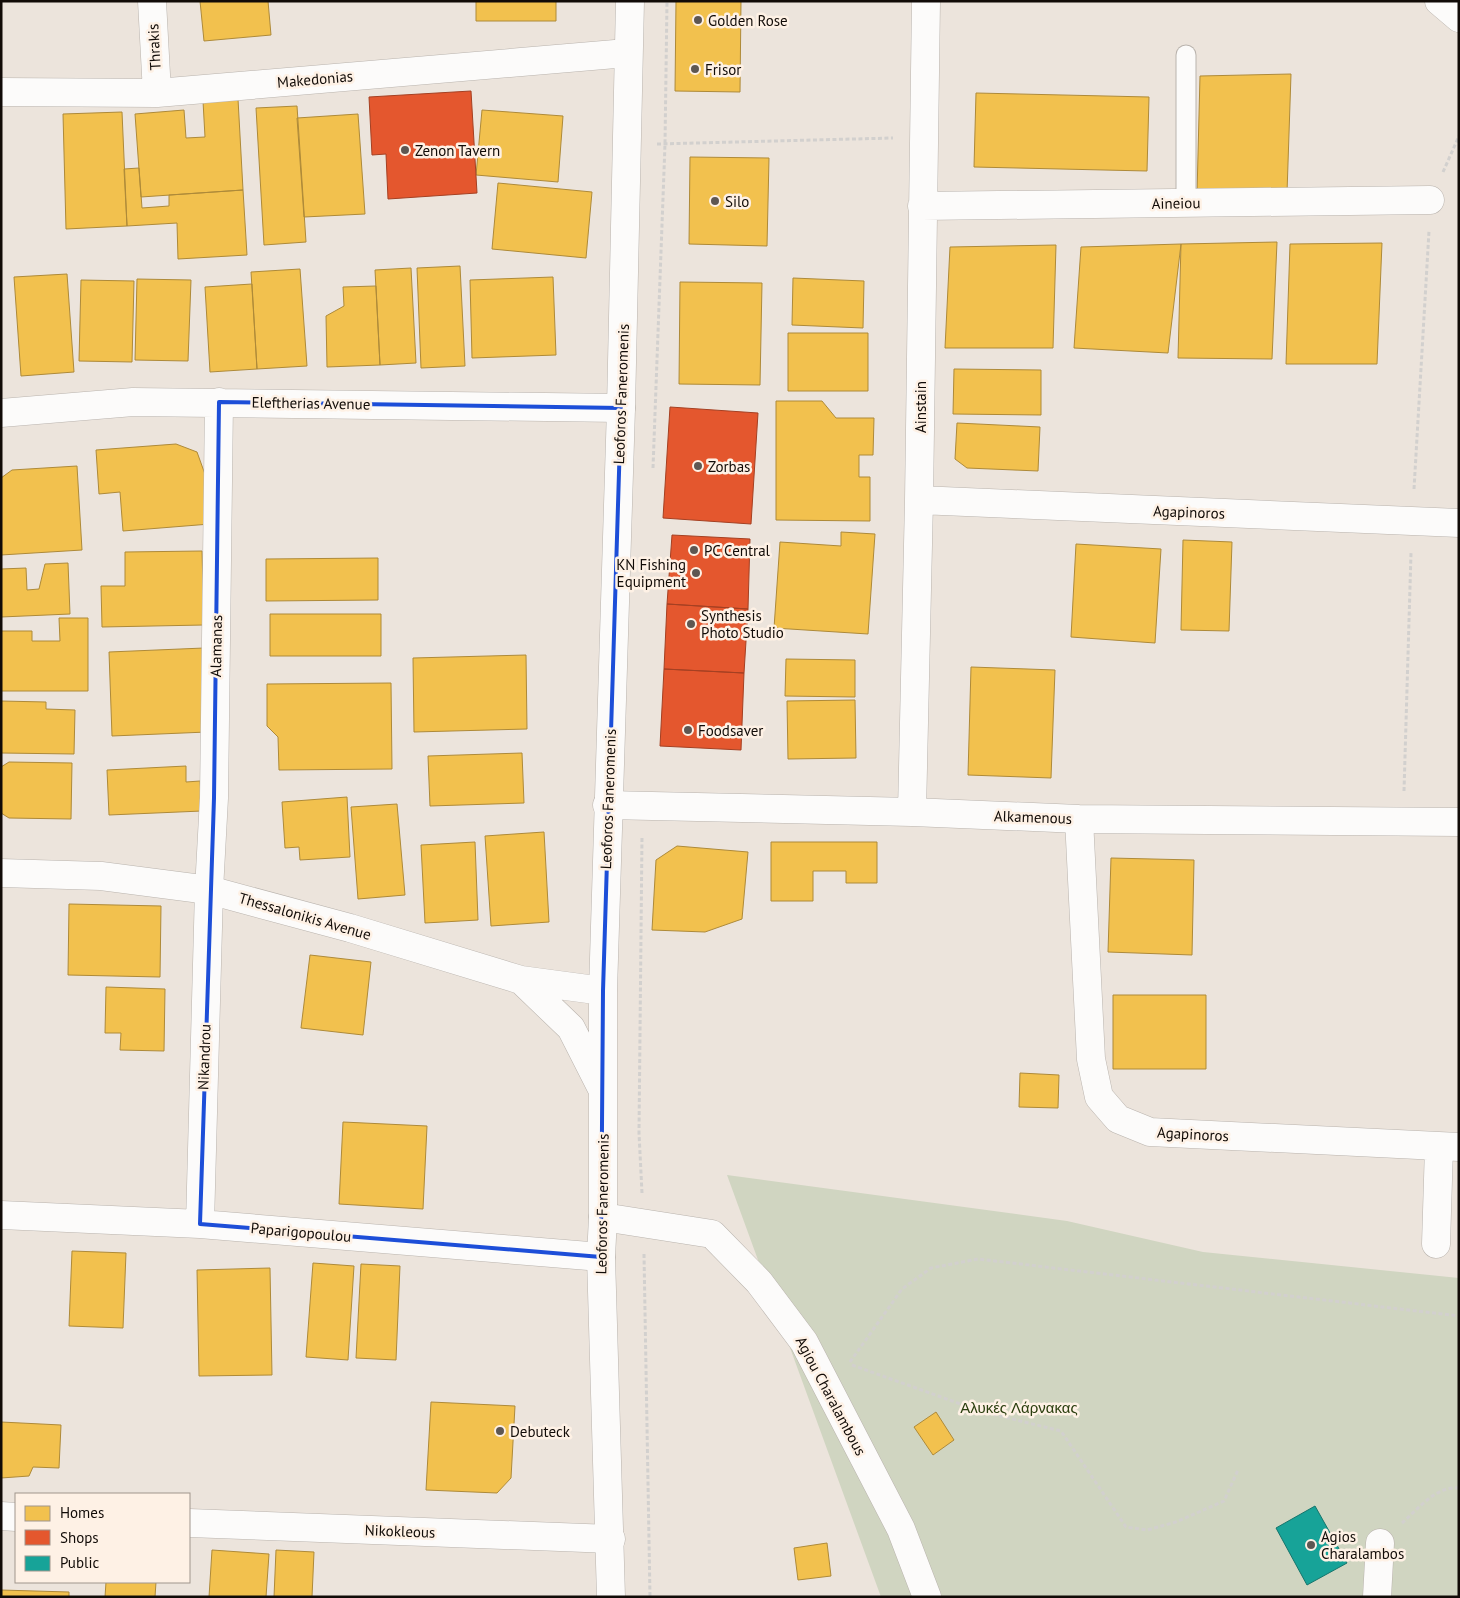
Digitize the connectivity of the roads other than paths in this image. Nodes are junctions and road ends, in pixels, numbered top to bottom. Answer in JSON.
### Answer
{"nodes":[{"id":1,"x":152,"y":1,"type":"edge"},
{"id":2,"x":630,"y":1,"type":"edge"},
{"id":3,"x":926,"y":1,"type":"edge"},
{"id":4,"x":1439,"y":1,"type":"edge"},
{"id":5,"x":1459,"y":18,"type":"edge"},
{"id":6,"x":627,"y":53,"type":"junction"},
{"id":7,"x":1186,"y":55,"type":"dead end"},
{"id":8,"x":1,"y":92,"type":"edge"},
{"id":9,"x":157,"y":93,"type":"junction"},
{"id":10,"x":1430,"y":200,"type":"road end"},
{"id":11,"x":1186,"y":203,"type":"junction"},
{"id":12,"x":922,"y":206,"type":"junction"},
{"id":13,"x":220,"y":402,"type":"junction"},
{"id":14,"x":621,"y":408,"type":"junction"},
{"id":15,"x":1,"y":413,"type":"edge"},
{"id":16,"x":919,"y":500,"type":"junction"},
{"id":17,"x":1459,"y":523,"type":"edge"},
{"id":18,"x":608,"y":804,"type":"junction"},
{"id":19,"x":912,"y":812,"type":"junction"},
{"id":20,"x":1079,"y":819,"type":"junction"},
{"id":21,"x":1459,"y":822,"type":"edge"},
{"id":22,"x":1,"y":873,"type":"edge"},
{"id":23,"x":209,"y":890,"type":"junction"},
{"id":24,"x":520,"y":980,"type":"junction"},
{"id":25,"x":603,"y":991,"type":"junction"},
{"id":26,"x":604,"y":1092,"type":"junction"},
{"id":27,"x":1449,"y":1147,"type":"edge"},
{"id":28,"x":1,"y":1215,"type":"edge"},
{"id":29,"x":603,"y":1217,"type":"junction"},
{"id":30,"x":200,"y":1224,"type":"junction"},
{"id":31,"x":1436,"y":1244,"type":"dead end"},
{"id":32,"x":601,"y":1257,"type":"junction"},
{"id":33,"x":1,"y":1516,"type":"edge"},
{"id":34,"x":15,"y":1517,"type":"edge"},
{"id":35,"x":190,"y":1523,"type":"edge"},
{"id":36,"x":611,"y":1539,"type":"junction"},
{"id":37,"x":1380,"y":1543,"type":"road end"},
{"id":38,"x":611,"y":1597,"type":"edge"},
{"id":39,"x":927,"y":1597,"type":"edge"},
{"id":40,"x":1377,"y":1597,"type":"edge"}],
"edges":[{"from":1,"to":9,"type":"street","name":"Thrakis"},
{"from":2,"to":6,"type":"street","name":"Leoforos Faneromenis"},
{"from":3,"to":12,"type":"street","name":"Ainstain"},
{"from":4,"to":5,"type":"street"},
{"from":6,"to":9,"type":"street","name":"Makedonias"},
{"from":6,"to":14,"type":"street","name":"Leoforos Faneromenis"},
{"from":7,"to":11,"type":"lane"},
{"from":8,"to":9,"type":"street","name":"Makedonias"},
{"from":10,"to":11,"type":"street","name":"Aineiou"},
{"from":11,"to":12,"type":"street","name":"Aineiou"},
{"from":12,"to":16,"type":"street","name":"Ainstain"},
{"from":13,"to":14,"type":"street","name":"Eleftherias Avenue"},
{"from":13,"to":15,"type":"street","name":"Eleftherias Avenue"},
{"from":13,"to":23,"type":"street","name":"Alamanas"},
{"from":14,"to":18,"type":"street","name":"Leoforos Faneromenis"},
{"from":16,"to":17,"type":"street","name":"Agapinoros"},
{"from":16,"to":19,"type":"street","name":"Ainstain"},
{"from":18,"to":19,"type":"street","name":"Alkamenous"},
{"from":18,"to":25,"type":"street","name":"Leoforos Faneromenis"},
{"from":19,"to":20,"type":"street","name":"Alkamenous"},
{"from":20,"to":21,"type":"street","name":"Alkamenous"},
{"from":20,"to":27,"type":"street","name":"Agapinoros"},
{"from":22,"to":23,"type":"street","name":"Thessalonikis Avenue"},
{"from":23,"to":24,"type":"street","name":"Thessalonikis Avenue"},
{"from":23,"to":30,"type":"street","name":"Nikandrou"},
{"from":24,"to":25,"type":"street","name":"Thessalonikis Avenue"},
{"from":24,"to":26,"type":"street"},
{"from":25,"to":26,"type":"street","name":"Leoforos Faneromenis"},
{"from":26,"to":29,"type":"street","name":"Leoforos Faneromenis"},
{"from":27,"to":31,"type":"street"},
{"from":28,"to":30,"type":"street","name":"Paparigopoulou"},
{"from":29,"to":32,"type":"street","name":"Leoforos Faneromenis"},
{"from":29,"to":39,"type":"street","name":"Agiou Charalambous"},
{"from":30,"to":32,"type":"street","name":"Paparigopoulou"},
{"from":32,"to":36,"type":"street","name":"Leoforos Faneromenis"},
{"from":33,"to":34,"type":"street"},
{"from":35,"to":36,"type":"street","name":"Nikokleous"},
{"from":36,"to":38,"type":"street","name":"Leoforos Faneromenis"},
{"from":37,"to":40,"type":"street"}]}
